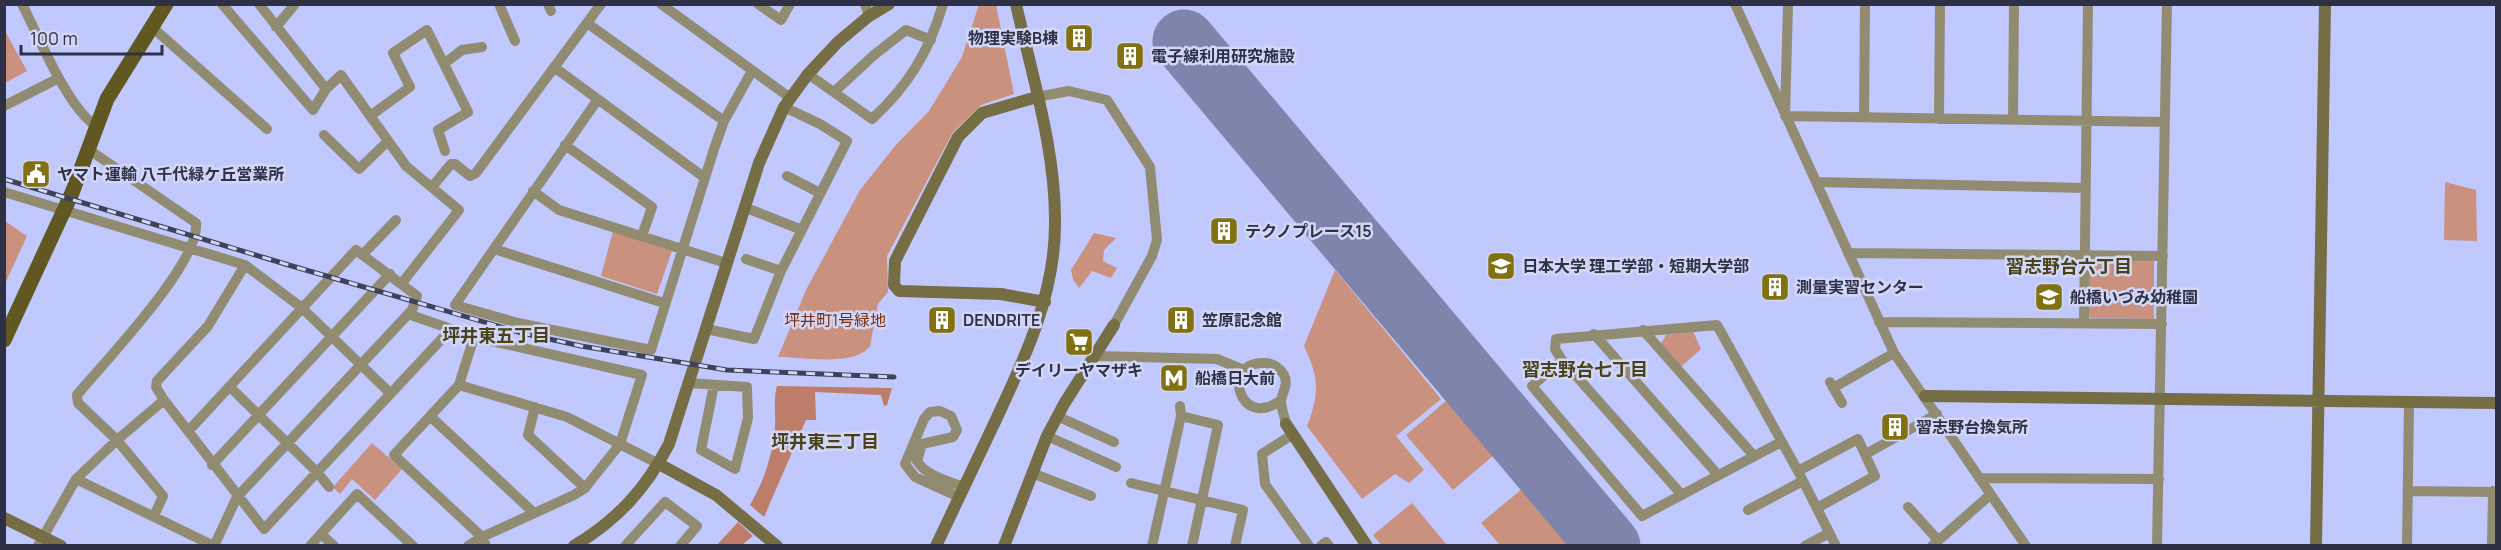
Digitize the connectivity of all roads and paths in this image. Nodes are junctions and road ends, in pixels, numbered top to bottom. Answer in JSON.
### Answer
{"nodes":[{"id":1,"x":22,"y":4,"type":"edge"},
{"id":2,"x":166,"y":4,"type":"edge"},
{"id":3,"x":222,"y":4,"type":"edge"},
{"id":4,"x":259,"y":4,"type":"edge"},
{"id":5,"x":295,"y":4,"type":"edge"},
{"id":6,"x":499,"y":4,"type":"edge"},
{"id":7,"x":601,"y":4,"type":"edge"},
{"id":8,"x":661,"y":4,"type":"edge"},
{"id":9,"x":758,"y":4,"type":"edge"},
{"id":10,"x":790,"y":4,"type":"edge"},
{"id":11,"x":889,"y":4,"type":"edge"},
{"id":12,"x":943,"y":4,"type":"edge"},
{"id":13,"x":1016,"y":4,"type":"edge"},
{"id":14,"x":1735,"y":4,"type":"edge"},
{"id":15,"x":1788,"y":4,"type":"edge"},
{"id":16,"x":1865,"y":4,"type":"edge"},
{"id":17,"x":1941,"y":4,"type":"edge"},
{"id":18,"x":2014,"y":4,"type":"edge"},
{"id":19,"x":2088,"y":4,"type":"edge"},
{"id":20,"x":2167,"y":4,"type":"edge"},
{"id":21,"x":2325,"y":4,"type":"edge"},
{"id":22,"x":867,"y":10,"type":"edge"},
{"id":23,"x":587,"y":23,"type":"junction"},
{"id":24,"x":152,"y":27,"type":"junction"},
{"id":25,"x":276,"y":27,"type":"junction"},
{"id":26,"x":932,"y":40,"type":"junction"},
{"id":27,"x":515,"y":41,"type":"dead end"},
{"id":28,"x":482,"y":47,"type":"dead end"},
{"id":29,"x":445,"y":63,"type":"junction"},
{"id":30,"x":554,"y":67,"type":"junction"},
{"id":31,"x":752,"y":71,"type":"junction"},
{"id":32,"x":808,"y":74,"type":"junction"},
{"id":33,"x":59,"y":78,"type":"junction"},
{"id":34,"x":327,"y":89,"type":"junction"},
{"id":35,"x":834,"y":93,"type":"junction"},
{"id":36,"x":1037,"y":97,"type":"junction"},
{"id":37,"x":598,"y":99,"type":"junction"},
{"id":38,"x":787,"y":102,"type":"junction"},
{"id":39,"x":4,"y":106,"type":"edge"},
{"id":40,"x":370,"y":116,"type":"junction"},
{"id":41,"x":1785,"y":116,"type":"junction"},
{"id":42,"x":1864,"y":117,"type":"junction"},
{"id":43,"x":1939,"y":119,"type":"junction"},
{"id":44,"x":2013,"y":119,"type":"junction"},
{"id":45,"x":724,"y":120,"type":"junction"},
{"id":46,"x":2086,"y":120,"type":"junction"},
{"id":47,"x":2165,"y":122,"type":"junction"},
{"id":48,"x":96,"y":126,"type":"junction"},
{"id":49,"x":267,"y":129,"type":"dead end"},
{"id":50,"x":324,"y":135,"type":"dead end"},
{"id":51,"x":388,"y":141,"type":"junction"},
{"id":52,"x":565,"y":145,"type":"junction"},
{"id":53,"x":88,"y":149,"type":"junction"},
{"id":54,"x":445,"y":151,"type":"dead end"},
{"id":55,"x":787,"y":176,"type":"dead end"},
{"id":56,"x":705,"y":178,"type":"junction"},
{"id":57,"x":1816,"y":182,"type":"junction"},
{"id":58,"x":432,"y":187,"type":"junction"},
{"id":59,"x":2085,"y":188,"type":"junction"},
{"id":60,"x":533,"y":191,"type":"junction"},
{"id":61,"x":4,"y":192,"type":"edge"},
{"id":62,"x":820,"y":193,"type":"junction"},
{"id":63,"x":744,"y":207,"type":"junction"},
{"id":64,"x":63,"y":210,"type":"junction"},
{"id":65,"x":396,"y":220,"type":"dead end"},
{"id":66,"x":802,"y":230,"type":"junction"},
{"id":67,"x":642,"y":236,"type":"junction"},
{"id":68,"x":190,"y":249,"type":"junction"},
{"id":69,"x":494,"y":249,"type":"junction"},
{"id":70,"x":683,"y":249,"type":"junction"},
{"id":71,"x":364,"y":253,"type":"junction"},
{"id":72,"x":1848,"y":253,"type":"junction"},
{"id":73,"x":2084,"y":255,"type":"junction"},
{"id":74,"x":2163,"y":256,"type":"junction"},
{"id":75,"x":746,"y":259,"type":"dead end"},
{"id":76,"x":726,"y":263,"type":"junction"},
{"id":77,"x":245,"y":265,"type":"junction"},
{"id":78,"x":782,"y":271,"type":"junction"},
{"id":79,"x":390,"y":274,"type":"junction"},
{"id":80,"x":402,"y":283,"type":"junction"},
{"id":81,"x":1045,"y":302,"type":"junction"},
{"id":82,"x":664,"y":303,"type":"junction"},
{"id":83,"x":302,"y":309,"type":"junction"},
{"id":84,"x":408,"y":314,"type":"junction"},
{"id":85,"x":1879,"y":322,"type":"junction"},
{"id":86,"x":2084,"y":322,"type":"junction"},
{"id":87,"x":2162,"y":324,"type":"junction"},
{"id":88,"x":1114,"y":325,"type":"joint"},
{"id":89,"x":706,"y":329,"type":"junction"},
{"id":90,"x":1643,"y":330,"type":"junction"},
{"id":91,"x":1594,"y":334,"type":"junction"},
{"id":92,"x":332,"y":336,"type":"junction"},
{"id":93,"x":4,"y":340,"type":"edge"},
{"id":94,"x":1894,"y":353,"type":"junction"},
{"id":95,"x":1096,"y":356,"type":"junction"},
{"id":96,"x":1562,"y":360,"type":"junction"},
{"id":97,"x":362,"y":365,"type":"junction"},
{"id":98,"x":1244,"y":370,"type":"junction"},
{"id":99,"x":689,"y":383,"type":"junction"},
{"id":100,"x":459,"y":385,"type":"junction"},
{"id":101,"x":714,"y":385,"type":"junction"},
{"id":102,"x":230,"y":387,"type":"junction"},
{"id":103,"x":390,"y":393,"type":"junction"},
{"id":104,"x":1925,"y":396,"type":"junction"},
{"id":105,"x":2160,"y":398,"type":"junction"},
{"id":106,"x":164,"y":400,"type":"junction"},
{"id":107,"x":1281,"y":400,"type":"junction"},
{"id":108,"x":2319,"y":400,"type":"junction"},
{"id":109,"x":2409,"y":402,"type":"junction"},
{"id":110,"x":1842,"y":403,"type":"dead end"},
{"id":111,"x":2496,"y":403,"type":"edge"},
{"id":112,"x":535,"y":407,"type":"junction"},
{"id":113,"x":1271,"y":408,"type":"junction"},
{"id":114,"x":1937,"y":414,"type":"junction"},
{"id":115,"x":258,"y":415,"type":"junction"},
{"id":116,"x":430,"y":416,"type":"junction"},
{"id":117,"x":1057,"y":416,"type":"junction"},
{"id":118,"x":193,"y":426,"type":"dead end"},
{"id":119,"x":1290,"y":429,"type":"junction"},
{"id":120,"x":1047,"y":436,"type":"junction"},
{"id":121,"x":117,"y":440,"type":"junction"},
{"id":122,"x":1114,"y":442,"type":"dead end"},
{"id":123,"x":1781,"y":442,"type":"junction"},
{"id":124,"x":288,"y":443,"type":"junction"},
{"id":125,"x":620,"y":444,"type":"junction"},
{"id":126,"x":1866,"y":454,"type":"junction"},
{"id":127,"x":1754,"y":456,"type":"junction"},
{"id":128,"x":659,"y":464,"type":"junction"},
{"id":129,"x":212,"y":465,"type":"junction"},
{"id":130,"x":1116,"y":467,"type":"dead end"},
{"id":131,"x":317,"y":472,"type":"junction"},
{"id":132,"x":1032,"y":473,"type":"junction"},
{"id":133,"x":1718,"y":475,"type":"junction"},
{"id":134,"x":1800,"y":476,"type":"junction"},
{"id":135,"x":1979,"y":478,"type":"junction"},
{"id":136,"x":76,"y":479,"type":"junction"},
{"id":137,"x":2159,"y":479,"type":"junction"},
{"id":138,"x":1131,"y":483,"type":"dead end"},
{"id":139,"x":329,"y":487,"type":"dead end"},
{"id":140,"x":585,"y":488,"type":"junction"},
{"id":141,"x":1166,"y":491,"type":"junction"},
{"id":142,"x":2408,"y":491,"type":"junction"},
{"id":143,"x":2495,"y":491,"type":"edge"},
{"id":144,"x":961,"y":492,"type":"junction"},
{"id":145,"x":1682,"y":495,"type":"junction"},
{"id":146,"x":1990,"y":495,"type":"junction"},
{"id":147,"x":1091,"y":496,"type":"dead end"},
{"id":148,"x":237,"y":497,"type":"junction"},
{"id":149,"x":1202,"y":499,"type":"junction"},
{"id":150,"x":1908,"y":507,"type":"dead end"},
{"id":151,"x":1817,"y":508,"type":"junction"},
{"id":152,"x":1748,"y":510,"type":"dead end"},
{"id":153,"x":534,"y":513,"type":"junction"},
{"id":154,"x":154,"y":516,"type":"junction"},
{"id":155,"x":4,"y":518,"type":"edge"},
{"id":156,"x":1829,"y":533,"type":"junction"},
{"id":157,"x":321,"y":534,"type":"junction"},
{"id":158,"x":40,"y":541,"type":"edge"},
{"id":159,"x":484,"y":541,"type":"edge"},
{"id":160,"x":1935,"y":543,"type":"edge"},
{"id":161,"x":578,"y":544,"type":"edge"},
{"id":162,"x":61,"y":546,"type":"edge"},
{"id":163,"x":214,"y":546,"type":"edge"},
{"id":164,"x":310,"y":546,"type":"edge"},
{"id":165,"x":334,"y":546,"type":"edge"},
{"id":166,"x":412,"y":546,"type":"edge"},
{"id":167,"x":468,"y":546,"type":"edge"},
{"id":168,"x":625,"y":546,"type":"edge"},
{"id":169,"x":680,"y":546,"type":"edge"},
{"id":170,"x":777,"y":546,"type":"edge"},
{"id":171,"x":936,"y":546,"type":"edge"},
{"id":172,"x":1004,"y":546,"type":"edge"},
{"id":173,"x":1152,"y":546,"type":"edge"},
{"id":174,"x":1192,"y":546,"type":"edge"},
{"id":175,"x":1235,"y":546,"type":"edge"},
{"id":176,"x":1309,"y":546,"type":"edge"},
{"id":177,"x":1321,"y":546,"type":"edge"},
{"id":178,"x":1329,"y":546,"type":"edge"},
{"id":179,"x":1367,"y":546,"type":"edge"},
{"id":180,"x":1804,"y":546,"type":"edge"},
{"id":181,"x":1836,"y":546,"type":"edge"},
{"id":182,"x":2026,"y":546,"type":"edge"},
{"id":183,"x":2157,"y":546,"type":"edge"},
{"id":184,"x":2316,"y":546,"type":"edge"},
{"id":185,"x":2407,"y":546,"type":"edge"},
{"id":186,"x":2492,"y":546,"type":"edge"}],
"edges":[{"from":1,"to":33,"type":"street"},
{"from":2,"to":24,"type":"main road"},
{"from":3,"to":34,"type":"street"},
{"from":4,"to":25,"type":"street"},
{"from":5,"to":25,"type":"street"},
{"from":6,"to":27,"type":"street"},
{"from":7,"to":23,"type":"street"},
{"from":8,"to":31,"type":"street"},
{"from":9,"to":10,"type":"street"},
{"from":11,"to":22,"type":"street"},
{"from":12,"to":26,"type":"street"},
{"from":13,"to":36,"type":"street"},
{"from":14,"to":41,"type":"street"},
{"from":15,"to":41,"type":"street"},
{"from":16,"to":42,"type":"street"},
{"from":17,"to":43,"type":"street"},
{"from":18,"to":44,"type":"street"},
{"from":19,"to":46,"type":"street"},
{"from":20,"to":47,"type":"street"},
{"from":21,"to":108,"type":"street"},
{"from":22,"to":32,"type":"street"},
{"from":23,"to":30,"type":"street"},
{"from":23,"to":45,"type":"street"},
{"from":24,"to":48,"type":"main road"},
{"from":24,"to":49,"type":"street"},
{"from":25,"to":34,"type":"street"},
{"from":26,"to":35,"type":"street"},
{"from":26,"to":35,"type":"street"},
{"from":28,"to":29,"type":"street"},
{"from":29,"to":40,"type":"street"},
{"from":29,"to":54,"type":"street"},
{"from":30,"to":37,"type":"street"},
{"from":30,"to":58,"type":"street"},
{"from":31,"to":38,"type":"street"},
{"from":31,"to":45,"type":"street"},
{"from":32,"to":35,"type":"street"},
{"from":32,"to":38,"type":"street"},
{"from":33,"to":39,"type":"street"},
{"from":33,"to":48,"type":"street"},
{"from":34,"to":40,"type":"street"},
{"from":36,"to":81,"type":"street"},
{"from":36,"to":81,"type":"street"},
{"from":36,"to":88,"type":"street"},
{"from":37,"to":52,"type":"street"},
{"from":37,"to":56,"type":"street"},
{"from":38,"to":62,"type":"street"},
{"from":38,"to":63,"type":"street"},
{"from":40,"to":51,"type":"street"},
{"from":41,"to":42,"type":"street"},
{"from":41,"to":57,"type":"street"},
{"from":42,"to":43,"type":"street"},
{"from":43,"to":44,"type":"street"},
{"from":44,"to":46,"type":"street"},
{"from":45,"to":56,"type":"street"},
{"from":46,"to":47,"type":"street"},
{"from":46,"to":59,"type":"street"},
{"from":47,"to":74,"type":"street"},
{"from":48,"to":53,"type":"main road"},
{"from":50,"to":51,"type":"street"},
{"from":51,"to":58,"type":"street"},
{"from":52,"to":60,"type":"street"},
{"from":52,"to":67,"type":"street"},
{"from":53,"to":64,"type":"main road"},
{"from":53,"to":68,"type":"street"},
{"from":55,"to":62,"type":"street"},
{"from":56,"to":70,"type":"street"},
{"from":57,"to":59,"type":"street"},
{"from":57,"to":72,"type":"street"},
{"from":58,"to":80,"type":"street"},
{"from":59,"to":73,"type":"street"},
{"from":60,"to":67,"type":"street"},
{"from":60,"to":69,"type":"street"},
{"from":61,"to":64,"type":"street"},
{"from":62,"to":66,"type":"street"},
{"from":63,"to":66,"type":"street"},
{"from":63,"to":76,"type":"street"},
{"from":64,"to":68,"type":"street"},
{"from":64,"to":93,"type":"main road"},
{"from":65,"to":71,"type":"street"},
{"from":66,"to":78,"type":"street"},
{"from":67,"to":70,"type":"street"},
{"from":68,"to":77,"type":"street"},
{"from":68,"to":121,"type":"street"},
{"from":69,"to":82,"type":"street"},
{"from":69,"to":82,"type":"street"},
{"from":70,"to":76,"type":"street"},
{"from":70,"to":82,"type":"street"},
{"from":71,"to":79,"type":"street"},
{"from":71,"to":83,"type":"street"},
{"from":72,"to":73,"type":"street"},
{"from":72,"to":85,"type":"street"},
{"from":73,"to":74,"type":"street"},
{"from":73,"to":86,"type":"street"},
{"from":74,"to":87,"type":"street"},
{"from":75,"to":78,"type":"street"},
{"from":76,"to":89,"type":"street"},
{"from":77,"to":83,"type":"street"},
{"from":77,"to":106,"type":"street"},
{"from":78,"to":89,"type":"street"},
{"from":79,"to":80,"type":"street"},
{"from":79,"to":92,"type":"street"},
{"from":80,"to":84,"type":"street"},
{"from":81,"to":144,"type":"street"},
{"from":83,"to":92,"type":"street"},
{"from":83,"to":102,"type":"street"},
{"from":84,"to":97,"type":"street"},
{"from":84,"to":103,"type":"street"},
{"from":85,"to":86,"type":"street"},
{"from":85,"to":94,"type":"street"},
{"from":86,"to":87,"type":"street"},
{"from":87,"to":105,"type":"street"},
{"from":88,"to":95,"type":"street"},
{"from":89,"to":99,"type":"street"},
{"from":90,"to":91,"type":"street"},
{"from":90,"to":123,"type":"street"},
{"from":90,"to":127,"type":"street"},
{"from":91,"to":96,"type":"street"},
{"from":91,"to":133,"type":"street"},
{"from":92,"to":97,"type":"street"},
{"from":92,"to":115,"type":"street"},
{"from":94,"to":104,"type":"street"},
{"from":94,"to":110,"type":"street"},
{"from":95,"to":98,"type":"street"},
{"from":95,"to":117,"type":"street"},
{"from":96,"to":145,"type":"street"},
{"from":96,"to":145,"type":"street"},
{"from":97,"to":103,"type":"street"},
{"from":97,"to":124,"type":"street"},
{"from":98,"to":107,"type":"street"},
{"from":98,"to":113,"type":"street"},
{"from":99,"to":101,"type":"street"},
{"from":99,"to":128,"type":"street"},
{"from":100,"to":112,"type":"street"},
{"from":100,"to":116,"type":"street"},
{"from":100,"to":125,"type":"street"},
{"from":101,"to":101,"type":"street"},
{"from":102,"to":115,"type":"street"},
{"from":102,"to":118,"type":"street"},
{"from":103,"to":131,"type":"street"},
{"from":104,"to":105,"type":"street"},
{"from":104,"to":114,"type":"street"},
{"from":105,"to":108,"type":"street"},
{"from":105,"to":137,"type":"street"},
{"from":106,"to":121,"type":"street"},
{"from":106,"to":129,"type":"street"},
{"from":107,"to":113,"type":"street"},
{"from":107,"to":119,"type":"street"},
{"from":108,"to":109,"type":"street"},
{"from":108,"to":184,"type":"street"},
{"from":109,"to":111,"type":"street"},
{"from":109,"to":142,"type":"street"},
{"from":112,"to":125,"type":"street"},
{"from":112,"to":140,"type":"street"},
{"from":113,"to":119,"type":"street"},
{"from":114,"to":126,"type":"street"},
{"from":114,"to":135,"type":"street"},
{"from":115,"to":124,"type":"street"},
{"from":115,"to":129,"type":"street"},
{"from":116,"to":153,"type":"street"},
{"from":116,"to":159,"type":"street"},
{"from":117,"to":120,"type":"street"},
{"from":117,"to":122,"type":"street"},
{"from":119,"to":176,"type":"street"},
{"from":119,"to":179,"type":"street"},
{"from":120,"to":130,"type":"street"},
{"from":120,"to":132,"type":"street"},
{"from":121,"to":136,"type":"street"},
{"from":121,"to":154,"type":"street"},
{"from":123,"to":127,"type":"street"},
{"from":123,"to":134,"type":"street"},
{"from":124,"to":131,"type":"street"},
{"from":124,"to":148,"type":"street"},
{"from":125,"to":128,"type":"street"},
{"from":125,"to":140,"type":"street"},
{"from":126,"to":134,"type":"street"},
{"from":126,"to":151,"type":"street"},
{"from":127,"to":133,"type":"street"},
{"from":128,"to":161,"type":"street"},
{"from":128,"to":170,"type":"street"},
{"from":129,"to":148,"type":"street"},
{"from":131,"to":139,"type":"street"},
{"from":131,"to":148,"type":"street"},
{"from":132,"to":147,"type":"street"},
{"from":132,"to":172,"type":"street"},
{"from":133,"to":145,"type":"street"},
{"from":134,"to":151,"type":"street"},
{"from":134,"to":152,"type":"street"},
{"from":135,"to":137,"type":"street"},
{"from":135,"to":146,"type":"street"},
{"from":136,"to":154,"type":"street"},
{"from":136,"to":158,"type":"street"},
{"from":137,"to":183,"type":"street"},
{"from":138,"to":141,"type":"street"},
{"from":140,"to":153,"type":"street"},
{"from":141,"to":149,"type":"street"},
{"from":141,"to":149,"type":"street"},
{"from":141,"to":173,"type":"street"},
{"from":142,"to":143,"type":"street"},
{"from":142,"to":185,"type":"street"},
{"from":143,"to":186,"type":"street"},
{"from":144,"to":144,"type":"street"},
{"from":144,"to":171,"type":"street"},
{"from":146,"to":160,"type":"street"},
{"from":146,"to":182,"type":"street"},
{"from":148,"to":163,"type":"street"},
{"from":149,"to":174,"type":"street"},
{"from":149,"to":175,"type":"street"},
{"from":150,"to":160,"type":"street"},
{"from":151,"to":156,"type":"street"},
{"from":153,"to":159,"type":"street"},
{"from":154,"to":163,"type":"street"},
{"from":155,"to":158,"type":"street"},
{"from":156,"to":180,"type":"street"},
{"from":156,"to":181,"type":"street"},
{"from":157,"to":164,"type":"street"},
{"from":157,"to":165,"type":"street"},
{"from":157,"to":166,"type":"street"},
{"from":158,"to":162,"type":"street"},
{"from":159,"to":167,"type":"street"},
{"from":168,"to":169,"type":"street"},
{"from":177,"to":178,"type":"street"}]}
